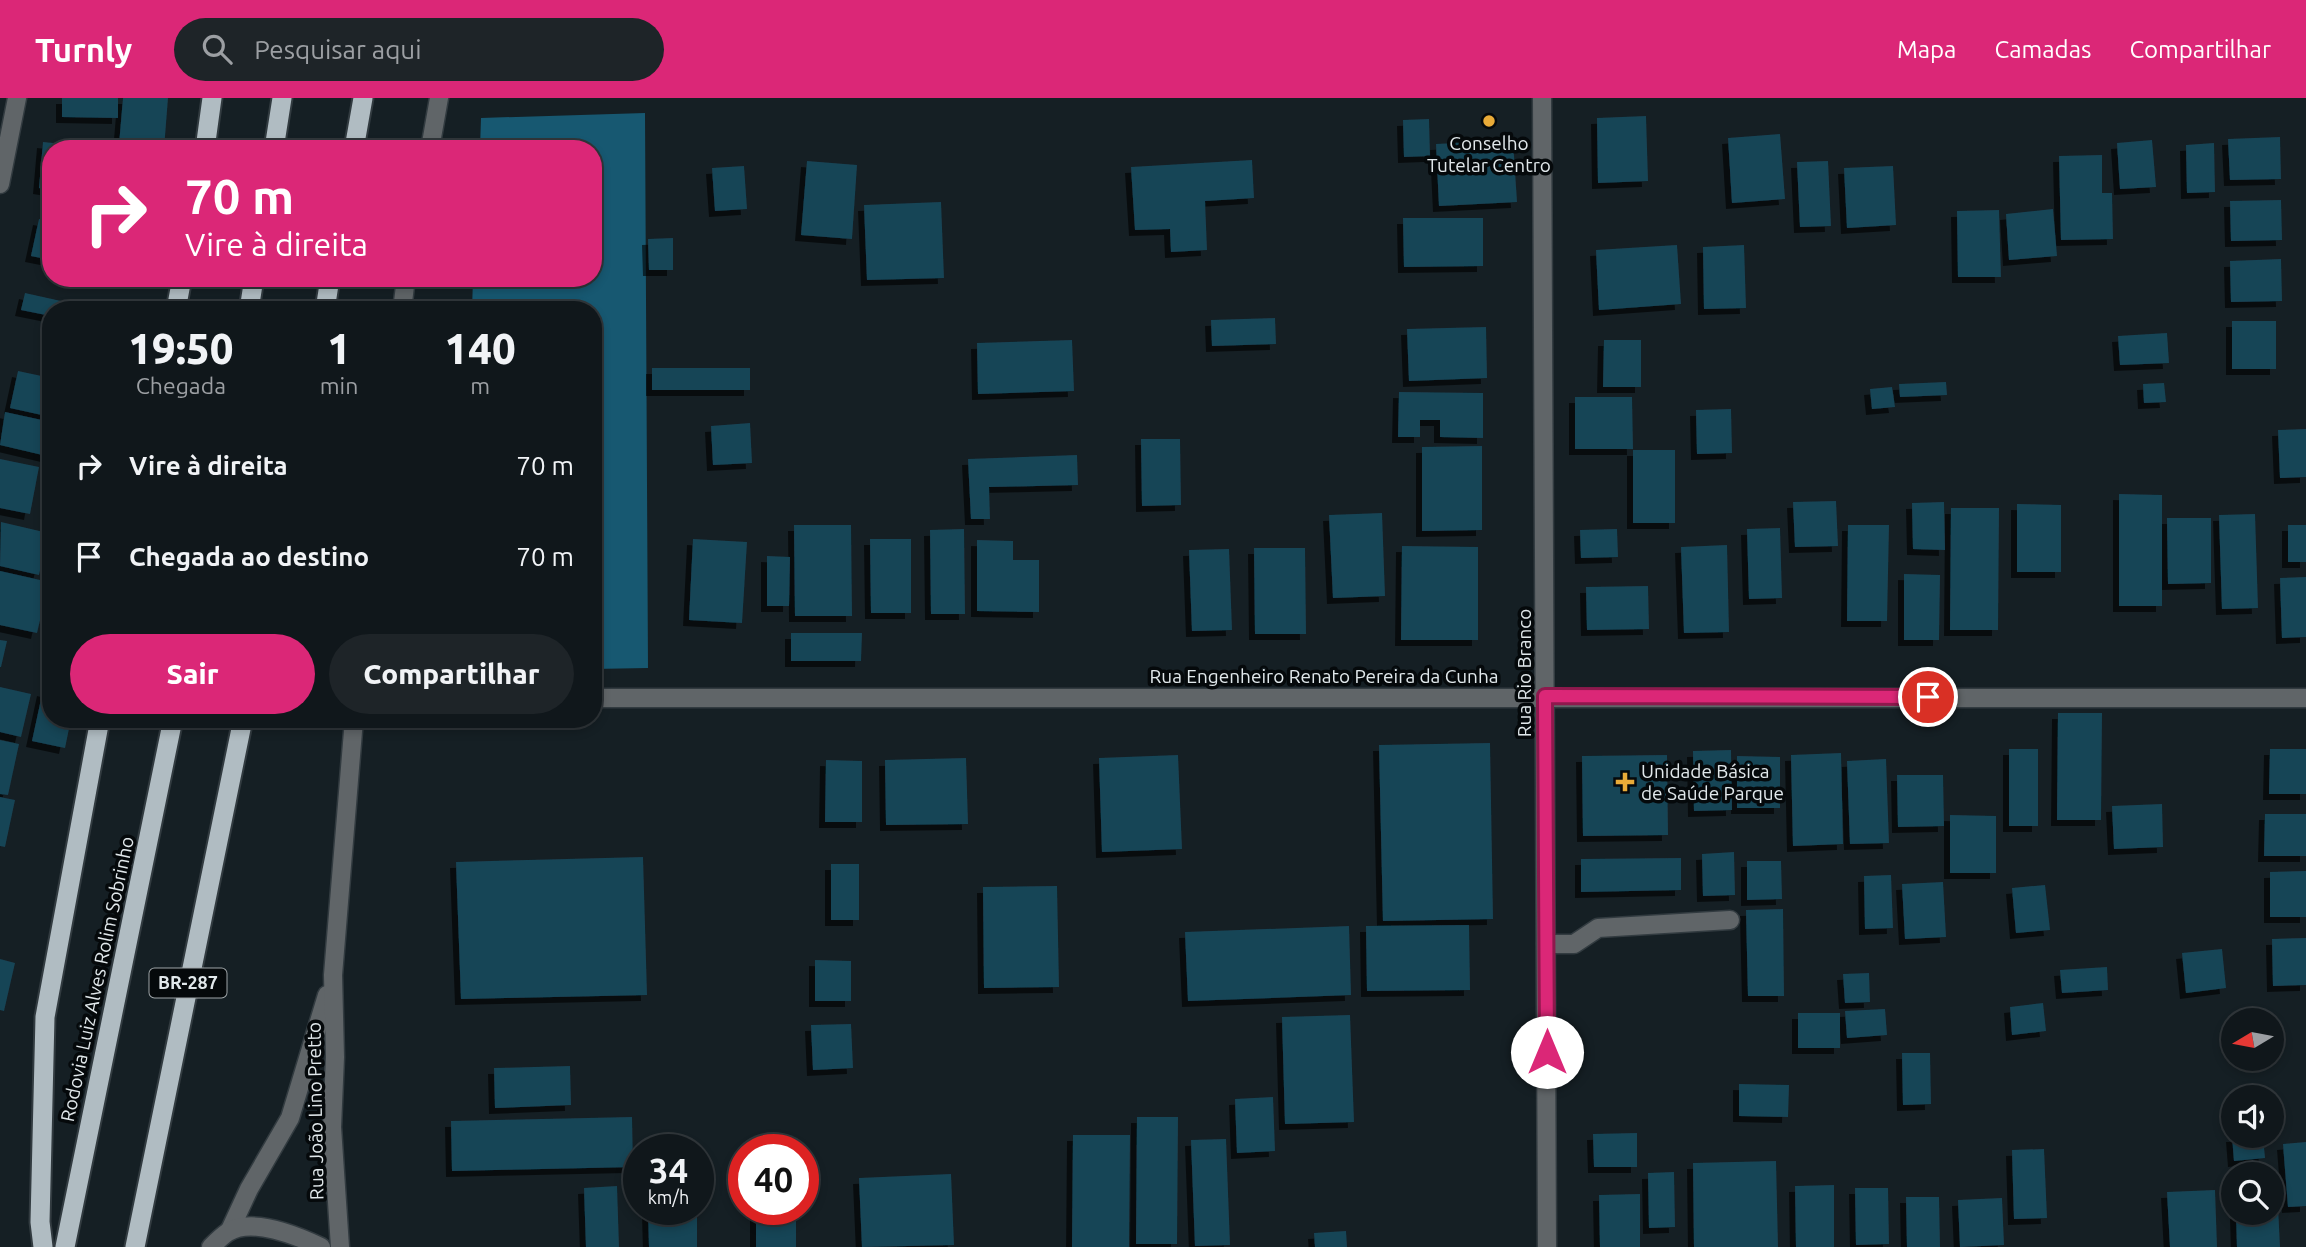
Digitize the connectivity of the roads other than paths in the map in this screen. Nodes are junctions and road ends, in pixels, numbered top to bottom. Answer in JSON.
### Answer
{"nodes":[{"id":1,"x":17,"y":98,"type":"edge"},
{"id":2,"x":212,"y":98,"type":"edge"},
{"id":3,"x":282,"y":98,"type":"edge"},
{"id":4,"x":363,"y":98,"type":"edge"},
{"id":5,"x":439,"y":98,"type":"edge"},
{"id":6,"x":1542,"y":98,"type":"edge"},
{"id":7,"x":206,"y":140,"type":"edge"},
{"id":8,"x":275,"y":140,"type":"edge"},
{"id":9,"x":356,"y":140,"type":"edge"},
{"id":10,"x":432,"y":140,"type":"edge"},
{"id":11,"x":1,"y":178,"type":"edge"},
{"id":12,"x":1545,"y":696,"type":"junction"},
{"id":13,"x":602,"y":698,"type":"edge"},
{"id":14,"x":2306,"y":698,"type":"edge"},
{"id":15,"x":98,"y":728,"type":"edge"},
{"id":16,"x":171,"y":728,"type":"edge"},
{"id":17,"x":241,"y":728,"type":"edge"},
{"id":18,"x":353,"y":728,"type":"edge"},
{"id":19,"x":1730,"y":919,"type":"dead end"},
{"id":20,"x":1546,"y":944,"type":"junction"},
{"id":21,"x":332,"y":975,"type":"junction"},
{"id":22,"x":230,"y":1230,"type":"junction"},
{"id":23,"x":43,"y":1247,"type":"edge"},
{"id":24,"x":65,"y":1247,"type":"edge"},
{"id":25,"x":135,"y":1247,"type":"edge"},
{"id":26,"x":211,"y":1247,"type":"edge"},
{"id":27,"x":321,"y":1247,"type":"edge"},
{"id":28,"x":340,"y":1247,"type":"edge"},
{"id":29,"x":1547,"y":1247,"type":"edge"}],
"edges":[{"from":1,"to":11,"type":"street"},
{"from":2,"to":7,"type":"highway"},
{"from":3,"to":8,"type":"highway"},
{"from":4,"to":9,"type":"highway"},
{"from":5,"to":10,"type":"street"},
{"from":6,"to":12,"type":"street","name":"Rua Rio Branco"},
{"from":12,"to":13,"type":"street","name":"Rua Engenheiro Renato Pereira da Cunha"},
{"from":12,"to":14,"type":"street","name":"Rua Engenheiro Renato Pereira da Cunha"},
{"from":12,"to":20,"type":"street","name":"Rua Rio Branco"},
{"from":15,"to":23,"type":"highway"},
{"from":16,"to":24,"type":"highway","name":"Rodovia Luiz Alves Rolim Sobrinho","number":"BR-287"},
{"from":17,"to":25,"type":"highway","number":"BR-287"},
{"from":18,"to":21,"type":"street","name":"Rua João Lino Pretto"},
{"from":19,"to":20,"type":"street"},
{"from":20,"to":29,"type":"street","name":"Rua Rio Branco"},
{"from":21,"to":22,"type":"street","name":"Rua João Lino Pretto"},
{"from":21,"to":28,"type":"street","name":"Rua João Lino Pretto"},
{"from":22,"to":26,"type":"street"},
{"from":22,"to":27,"type":"street"}]}
